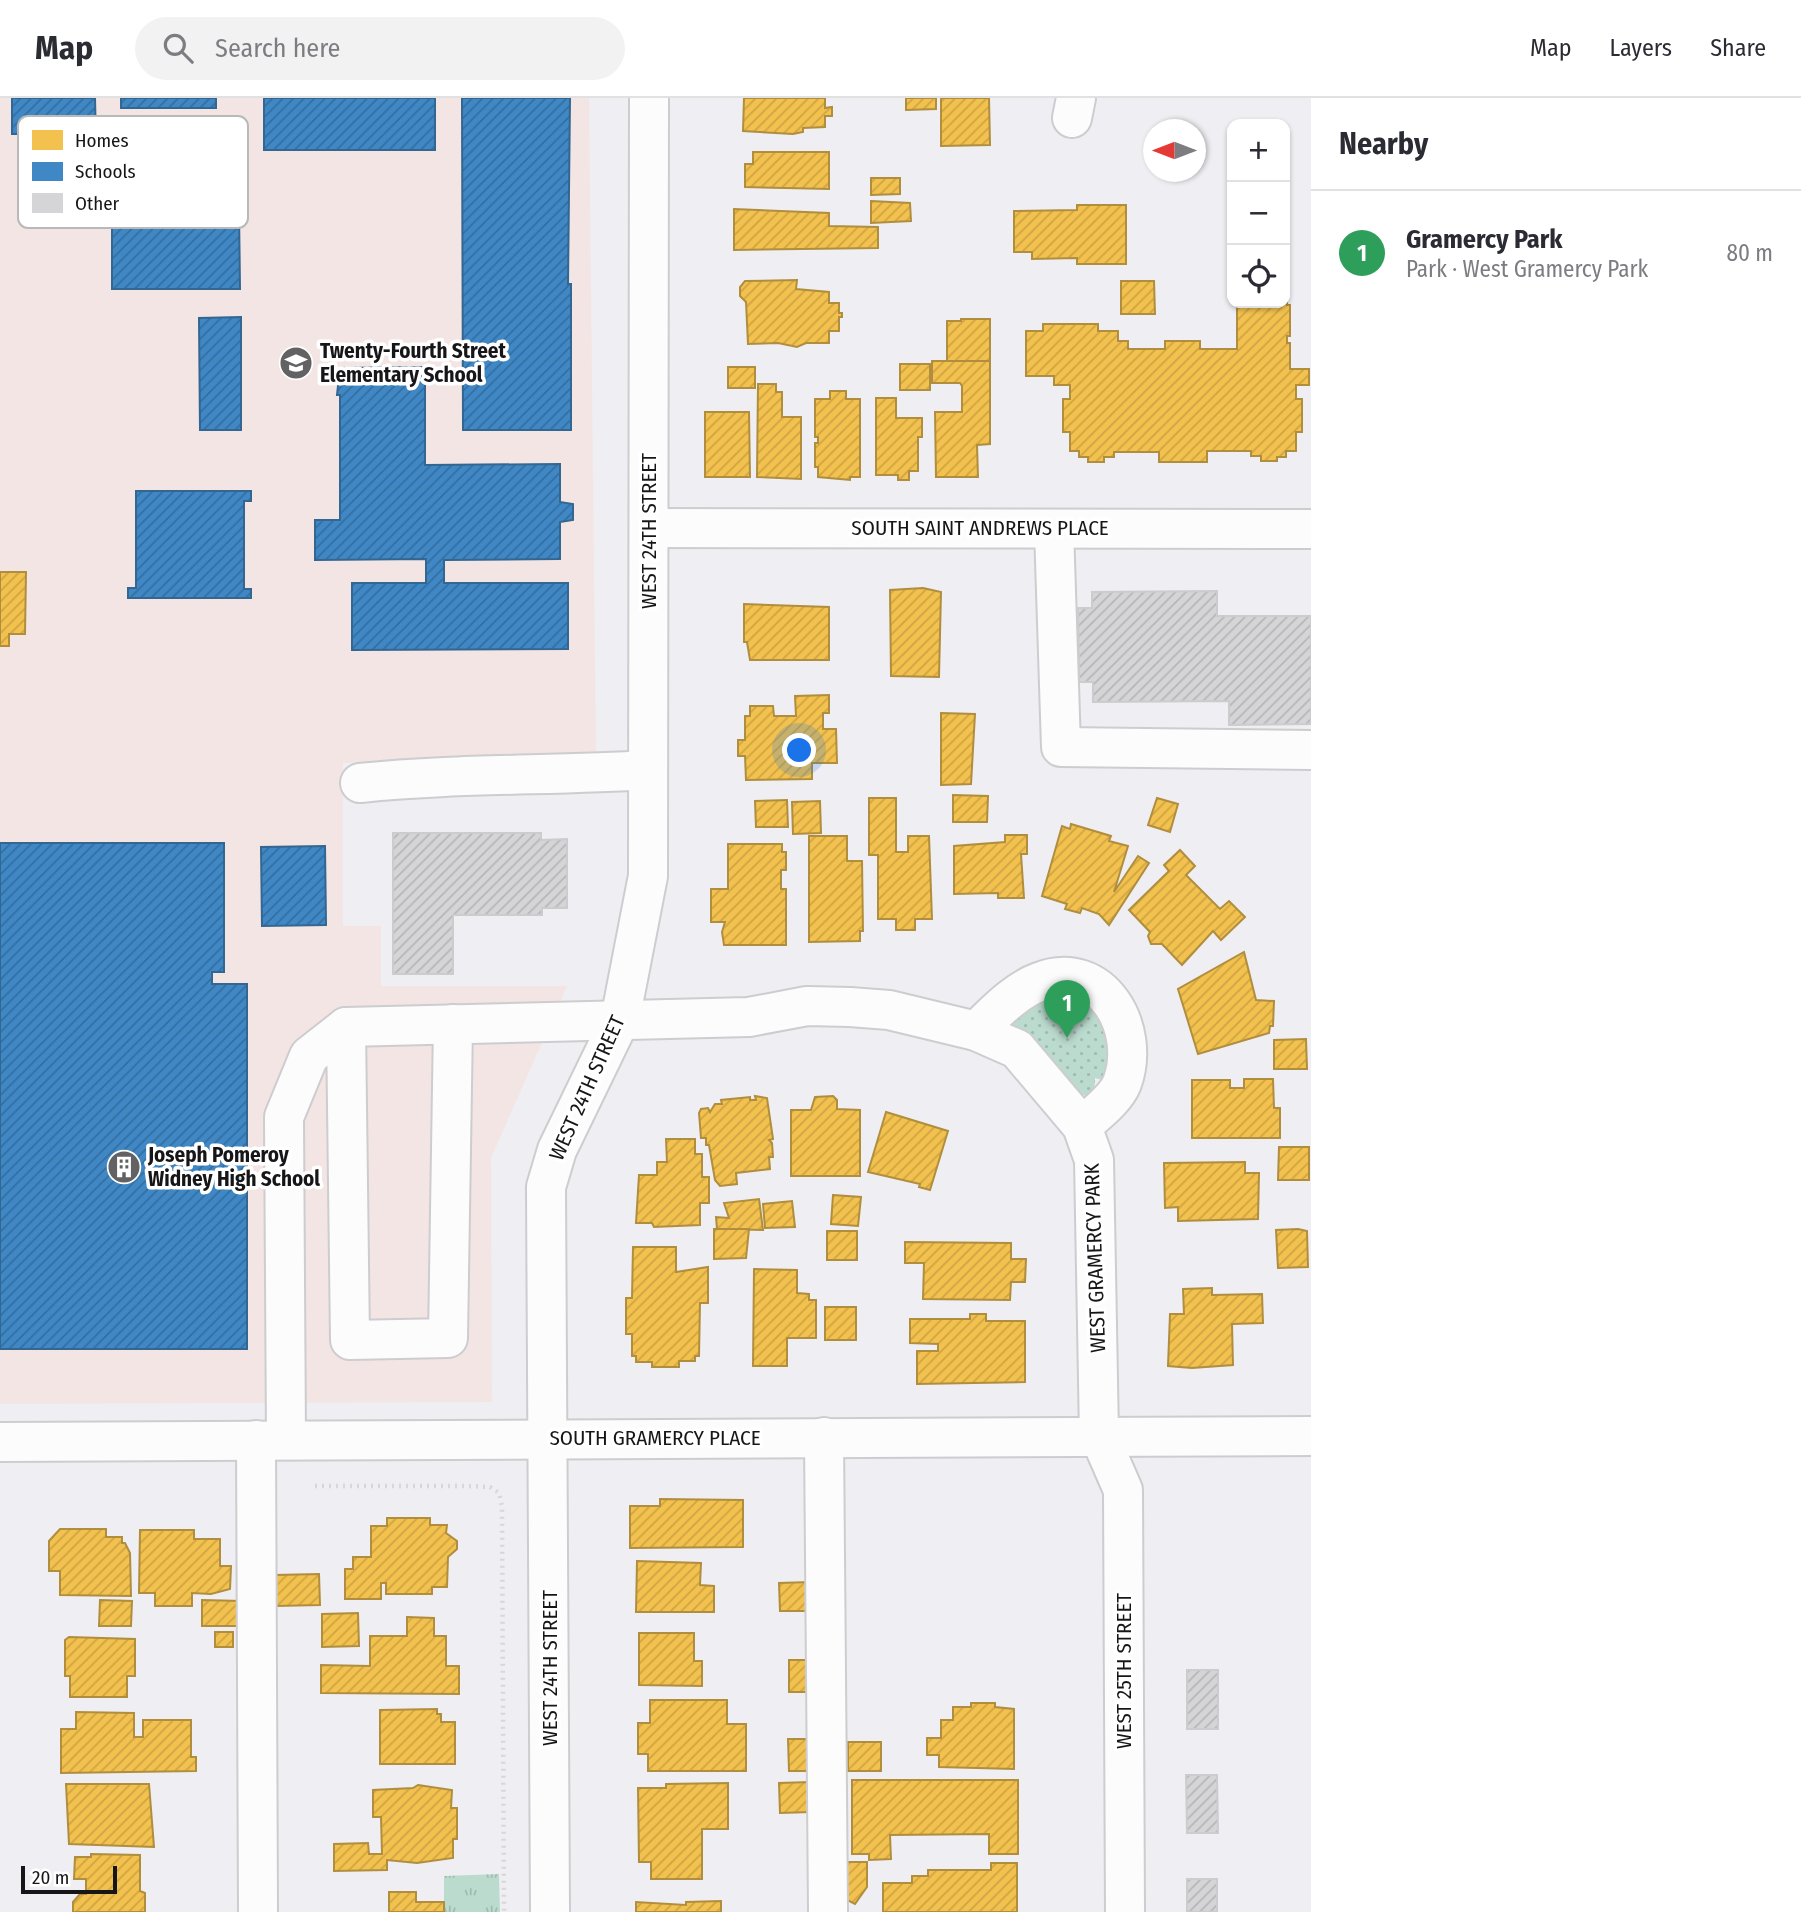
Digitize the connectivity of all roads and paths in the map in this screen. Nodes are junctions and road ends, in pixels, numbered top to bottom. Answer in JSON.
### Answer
{"nodes":[{"id":1,"x":649,"y":98,"type":"edge"},
{"id":2,"x":649,"y":528,"type":"junction"},
{"id":3,"x":1054,"y":529,"type":"junction"},
{"id":4,"x":1311,"y":529,"type":"edge"},
{"id":5,"x":1311,"y":750,"type":"edge"},
{"id":6,"x":648,"y":770,"type":"junction"},
{"id":7,"x":360,"y":783,"type":"dead end"},
{"id":8,"x":620,"y":1020,"type":"junction"},
{"id":9,"x":453,"y":1024,"type":"junction"},
{"id":10,"x":346,"y":1027,"type":"junction"},
{"id":11,"x":976,"y":1031,"type":"junction"},
{"id":12,"x":1082,"y":1126,"type":"junction"},
{"id":13,"x":1099,"y":1435,"type":"junction"},
{"id":14,"x":1311,"y":1436,"type":"edge"},
{"id":15,"x":824,"y":1437,"type":"junction"},
{"id":16,"x":550,"y":1438,"type":"junction"},
{"id":17,"x":271,"y":1440,"type":"junction"},
{"id":18,"x":0,"y":1442,"type":"edge"},
{"id":19,"x":315,"y":1486,"type":"dead end"},
{"id":20,"x":258,"y":1912,"type":"edge"},
{"id":21,"x":503,"y":1912,"type":"edge"},
{"id":22,"x":550,"y":1912,"type":"edge"},
{"id":23,"x":828,"y":1912,"type":"edge"},
{"id":24,"x":1125,"y":1912,"type":"edge"}],
"edges":[{"from":1,"to":2,"type":"street","name":"WEST 24TH STREET"},
{"from":2,"to":3,"type":"street","name":"SOUTH SAINT ANDREWS PLACE"},
{"from":2,"to":6,"type":"street","name":"WEST 24TH STREET"},
{"from":3,"to":4,"type":"street","name":"SOUTH SAINT ANDREWS PLACE"},
{"from":3,"to":5,"type":"street"},
{"from":6,"to":7,"type":"street"},
{"from":6,"to":8,"type":"street","name":"WEST 24TH STREET"},
{"from":8,"to":9,"type":"street","name":"WEST GRAMERCY PARK"},
{"from":8,"to":11,"type":"street","name":"WEST GRAMERCY PARK"},
{"from":8,"to":16,"type":"street","name":"WEST 24TH STREET"},
{"from":9,"to":10,"type":"street","name":"WEST GRAMERCY PARK"},
{"from":9,"to":10,"type":"street"},
{"from":10,"to":17,"type":"street"},
{"from":11,"to":12,"type":"street","name":"WEST GRAMERCY PARK"},
{"from":11,"to":12,"type":"street"},
{"from":12,"to":13,"type":"street","name":"WEST GRAMERCY PARK"},
{"from":13,"to":14,"type":"street","name":"SOUTH GRAMERCY PLACE"},
{"from":13,"to":15,"type":"street","name":"SOUTH GRAMERCY PLACE"},
{"from":13,"to":24,"type":"street","name":"WEST 25TH STREET"},
{"from":15,"to":16,"type":"street","name":"SOUTH GRAMERCY PLACE"},
{"from":15,"to":23,"type":"street"},
{"from":16,"to":17,"type":"street","name":"SOUTH GRAMERCY PLACE"},
{"from":16,"to":22,"type":"street","name":"WEST 24TH STREET"},
{"from":17,"to":18,"type":"street","name":"SOUTH GRAMERCY PLACE"},
{"from":17,"to":20,"type":"street"},
{"from":19,"to":21,"type":"path"}]}
